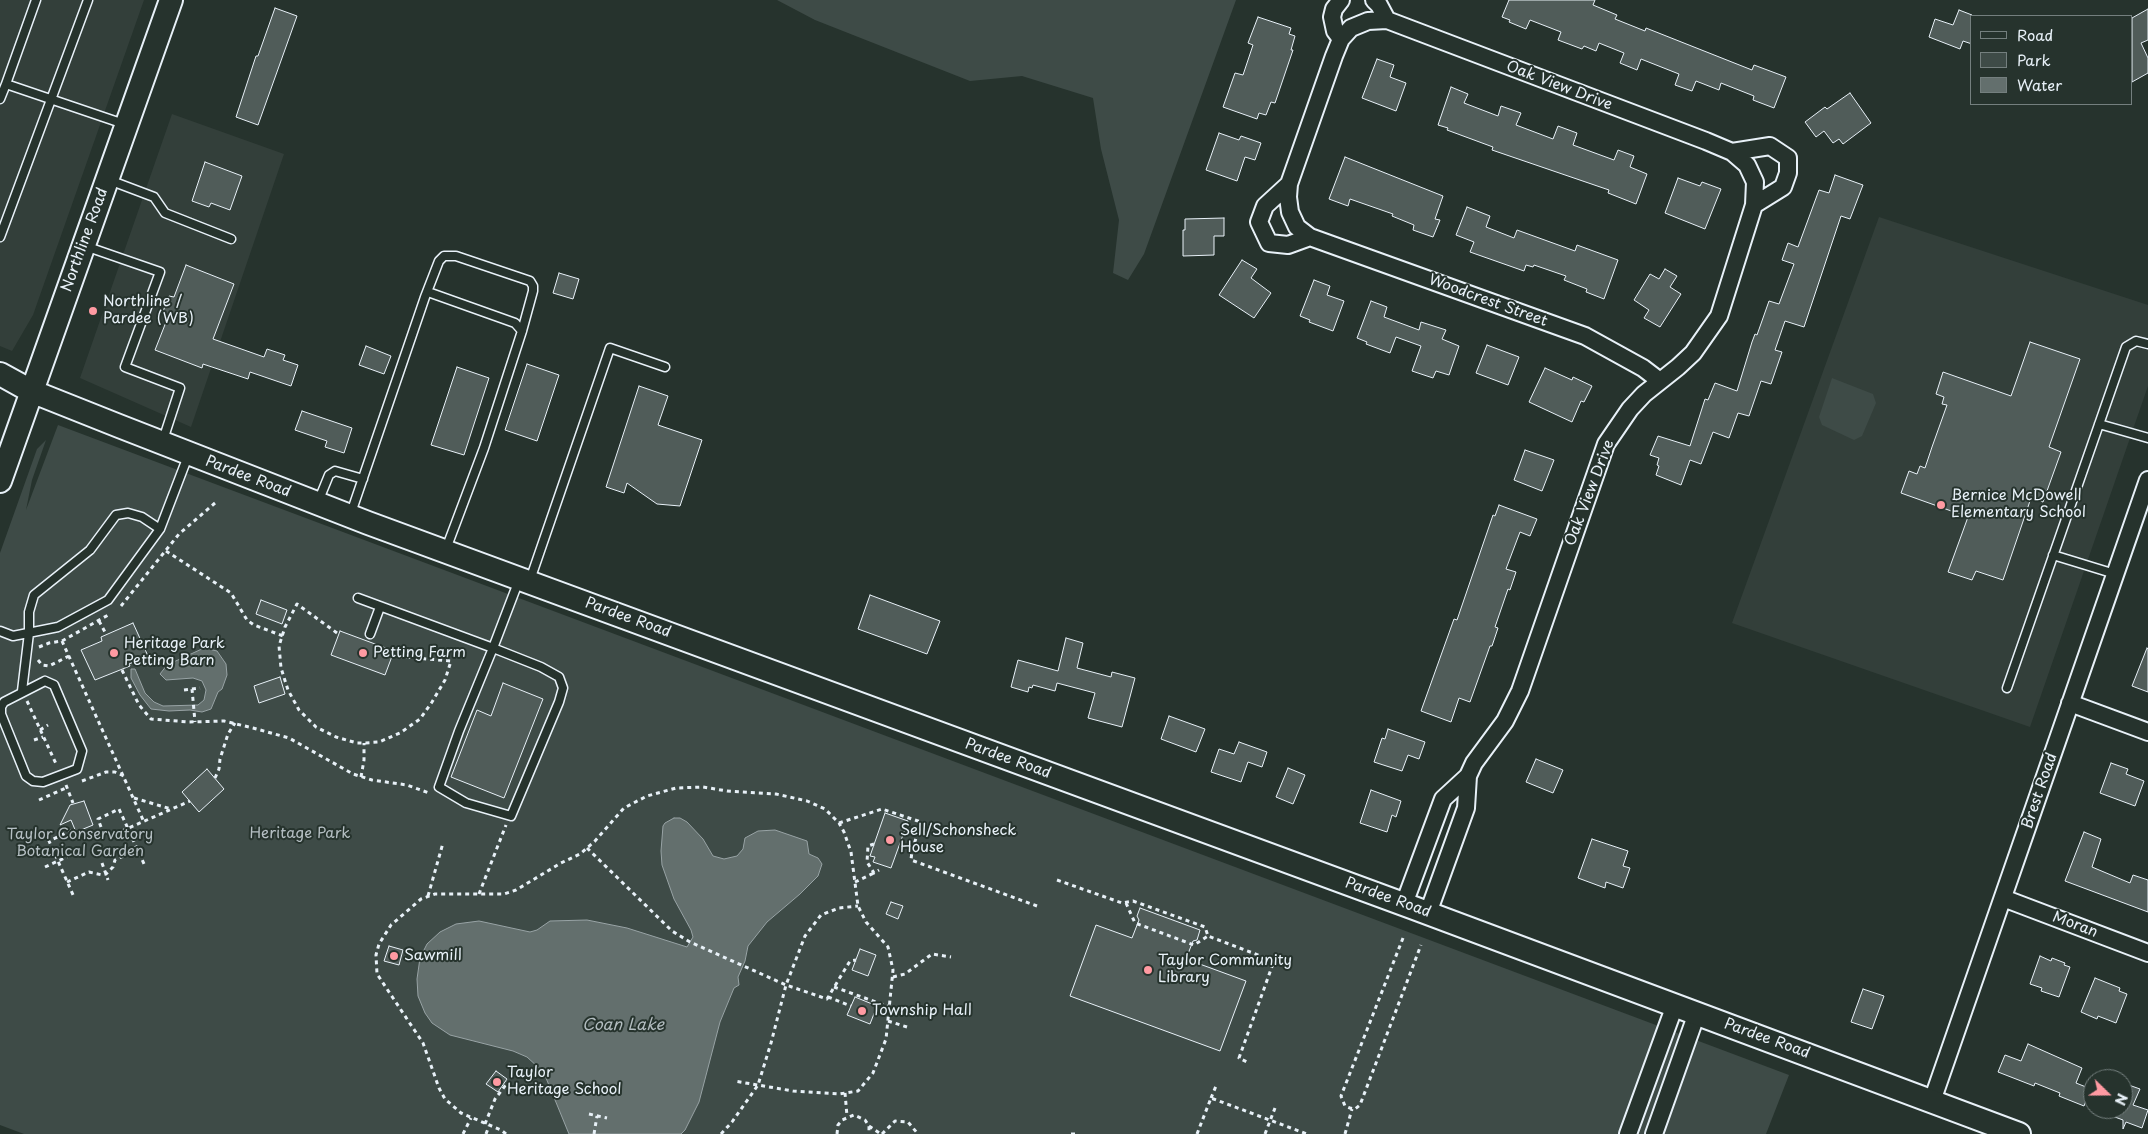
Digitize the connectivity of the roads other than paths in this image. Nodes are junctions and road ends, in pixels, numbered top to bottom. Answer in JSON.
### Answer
{"nodes":[{"id":1,"x":36,"y":0,"type":"edge"},
{"id":2,"x":88,"y":0,"type":"edge"},
{"id":3,"x":171,"y":0,"type":"edge"},
{"id":4,"x":1341,"y":0,"type":"edge"},
{"id":5,"x":1374,"y":0,"type":"edge"},
{"id":6,"x":1387,"y":20,"type":"junction"},
{"id":7,"x":1341,"y":39,"type":"junction"},
{"id":8,"x":6,"y":84,"type":"junction"},
{"id":9,"x":0,"y":99,"type":"edge"},
{"id":10,"x":52,"y":99,"type":"junction"},
{"id":11,"x":126,"y":124,"type":"junction"},
{"id":12,"x":1732,"y":152,"type":"junction"},
{"id":13,"x":107,"y":179,"type":"junction"},
{"id":14,"x":1289,"y":184,"type":"junction"},
{"id":15,"x":1754,"y":204,"type":"junction"},
{"id":16,"x":0,"y":237,"type":"edge"},
{"id":17,"x":1310,"y":237,"type":"junction"},
{"id":18,"x":232,"y":239,"type":"dead end"},
{"id":19,"x":83,"y":245,"type":"junction"},
{"id":20,"x":428,"y":292,"type":"junction"},
{"id":21,"x":522,"y":331,"type":"junction"},
{"id":22,"x":2148,"y":344,"type":"edge"},
{"id":23,"x":665,"y":367,"type":"dead end"},
{"id":24,"x":0,"y":374,"type":"edge"},
{"id":25,"x":1660,"y":381,"type":"junction"},
{"id":26,"x":31,"y":390,"type":"junction"},
{"id":27,"x":2099,"y":424,"type":"junction"},
{"id":28,"x":2148,"y":438,"type":"edge"},
{"id":29,"x":162,"y":443,"type":"junction"},
{"id":30,"x":189,"y":454,"type":"junction"},
{"id":31,"x":363,"y":479,"type":"junction"},
{"id":32,"x":2148,"y":480,"type":"edge"},
{"id":33,"x":0,"y":481,"type":"edge"},
{"id":34,"x":317,"y":504,"type":"junction"},
{"id":35,"x":2143,"y":510,"type":"edge"},
{"id":36,"x":350,"y":516,"type":"junction"},
{"id":37,"x":160,"y":529,"type":"junction"},
{"id":38,"x":445,"y":551,"type":"junction"},
{"id":39,"x":2053,"y":555,"type":"junction"},
{"id":40,"x":2115,"y":574,"type":"junction"},
{"id":41,"x":525,"y":580,"type":"junction"},
{"id":42,"x":358,"y":598,"type":"dead end"},
{"id":43,"x":380,"y":607,"type":"junction"},
{"id":44,"x":0,"y":631,"type":"edge"},
{"id":45,"x":29,"y":633,"type":"junction"},
{"id":46,"x":370,"y":634,"type":"dead end"},
{"id":47,"x":493,"y":648,"type":"junction"},
{"id":48,"x":2007,"y":688,"type":"dead end"},
{"id":49,"x":22,"y":691,"type":"junction"},
{"id":50,"x":2070,"y":703,"type":"junction"},
{"id":51,"x":2148,"y":732,"type":"edge"},
{"id":52,"x":1468,"y":776,"type":"junction"},
{"id":53,"x":2003,"y":898,"type":"junction"},
{"id":54,"x":1404,"y":904,"type":"junction"},
{"id":55,"x":1428,"y":913,"type":"junction"},
{"id":56,"x":2148,"y":953,"type":"edge"},
{"id":57,"x":1675,"y":1005,"type":"junction"},
{"id":58,"x":1697,"y":1013,"type":"junction"},
{"id":59,"x":1932,"y":1101,"type":"junction"},
{"id":60,"x":1628,"y":1134,"type":"edge"},
{"id":61,"x":1654,"y":1134,"type":"edge"},
{"id":62,"x":2019,"y":1134,"type":"edge"}],
"edges":[{"from":1,"to":8,"type":"lane"},
{"from":2,"to":10,"type":"lane"},
{"from":3,"to":11,"type":"main road","name":"Northline Road"},
{"from":4,"to":7,"type":"street"},
{"from":5,"to":6,"type":"street"},
{"from":6,"to":7,"type":"street","name":"Oak View Drive"},
{"from":6,"to":12,"type":"street","name":"Oak View Drive"},
{"from":7,"to":14,"type":"street","name":"Woodcrest Street"},
{"from":8,"to":9,"type":"lane"},
{"from":8,"to":10,"type":"lane"},
{"from":10,"to":11,"type":"lane"},
{"from":10,"to":16,"type":"lane"},
{"from":11,"to":13,"type":"main road","name":"Northline Road"},
{"from":12,"to":15,"type":"street","name":"Oak View Drive"},
{"from":12,"to":15,"type":"street","name":"Oak View Drive"},
{"from":13,"to":18,"type":"lane"},
{"from":13,"to":19,"type":"main road","name":"Northline Road"},
{"from":14,"to":17,"type":"street","name":"Woodcrest Street"},
{"from":14,"to":17,"type":"street","name":"Woodcrest Street"},
{"from":15,"to":25,"type":"street","name":"Oak View Drive"},
{"from":17,"to":25,"type":"street","name":"Woodcrest Street"},
{"from":19,"to":26,"type":"main road","name":"Northline Road"},
{"from":19,"to":29,"type":"lane"},
{"from":20,"to":21,"type":"lane"},
{"from":20,"to":21,"type":"lane"},
{"from":20,"to":31,"type":"lane"},
{"from":21,"to":38,"type":"lane"},
{"from":22,"to":27,"type":"lane"},
{"from":23,"to":41,"type":"lane"},
{"from":24,"to":26,"type":"main road","name":"Pardee Road"},
{"from":25,"to":52,"type":"street","name":"Oak View Drive"},
{"from":26,"to":29,"type":"main road","name":"Pardee Road"},
{"from":26,"to":33,"type":"main road","name":"Northline Road"},
{"from":27,"to":28,"type":"lane"},
{"from":27,"to":39,"type":"lane"},
{"from":29,"to":30,"type":"main road","name":"Pardee Road"},
{"from":30,"to":34,"type":"main road","name":"Pardee Road"},
{"from":30,"to":37,"type":"lane"},
{"from":31,"to":34,"type":"lane"},
{"from":31,"to":36,"type":"lane"},
{"from":32,"to":35,"type":"street","name":"Brest Road"},
{"from":34,"to":36,"type":"main road","name":"Pardee Road"},
{"from":35,"to":40,"type":"street","name":"Brest Road"},
{"from":36,"to":38,"type":"main road","name":"Pardee Road"},
{"from":37,"to":45,"type":"lane"},
{"from":37,"to":45,"type":"lane"},
{"from":38,"to":41,"type":"main road","name":"Pardee Road"},
{"from":39,"to":40,"type":"lane"},
{"from":39,"to":48,"type":"lane"},
{"from":40,"to":50,"type":"street","name":"Brest Road"},
{"from":41,"to":47,"type":"lane"},
{"from":41,"to":54,"type":"main road","name":"Pardee Road"},
{"from":42,"to":43,"type":"lane"},
{"from":43,"to":46,"type":"lane"},
{"from":43,"to":47,"type":"lane"},
{"from":44,"to":45,"type":"lane"},
{"from":45,"to":49,"type":"lane"},
{"from":47,"to":47,"type":"lane"},
{"from":49,"to":49,"type":"lane"},
{"from":50,"to":51,"type":"street"},
{"from":50,"to":53,"type":"street","name":"Brest Road"},
{"from":52,"to":54,"type":"street","name":"Oak View Drive"},
{"from":52,"to":55,"type":"street","name":"Oak View Drive"},
{"from":53,"to":56,"type":"street","name":"Moran"},
{"from":53,"to":59,"type":"street","name":"Brest Road"},
{"from":54,"to":55,"type":"main road","name":"Pardee Road"},
{"from":55,"to":57,"type":"main road","name":"Pardee Road"},
{"from":57,"to":58,"type":"main road","name":"Pardee Road"},
{"from":57,"to":60,"type":"street"},
{"from":58,"to":59,"type":"main road","name":"Pardee Road"},
{"from":58,"to":61,"type":"street"},
{"from":59,"to":62,"type":"main road","name":"Pardee Road"}]}
